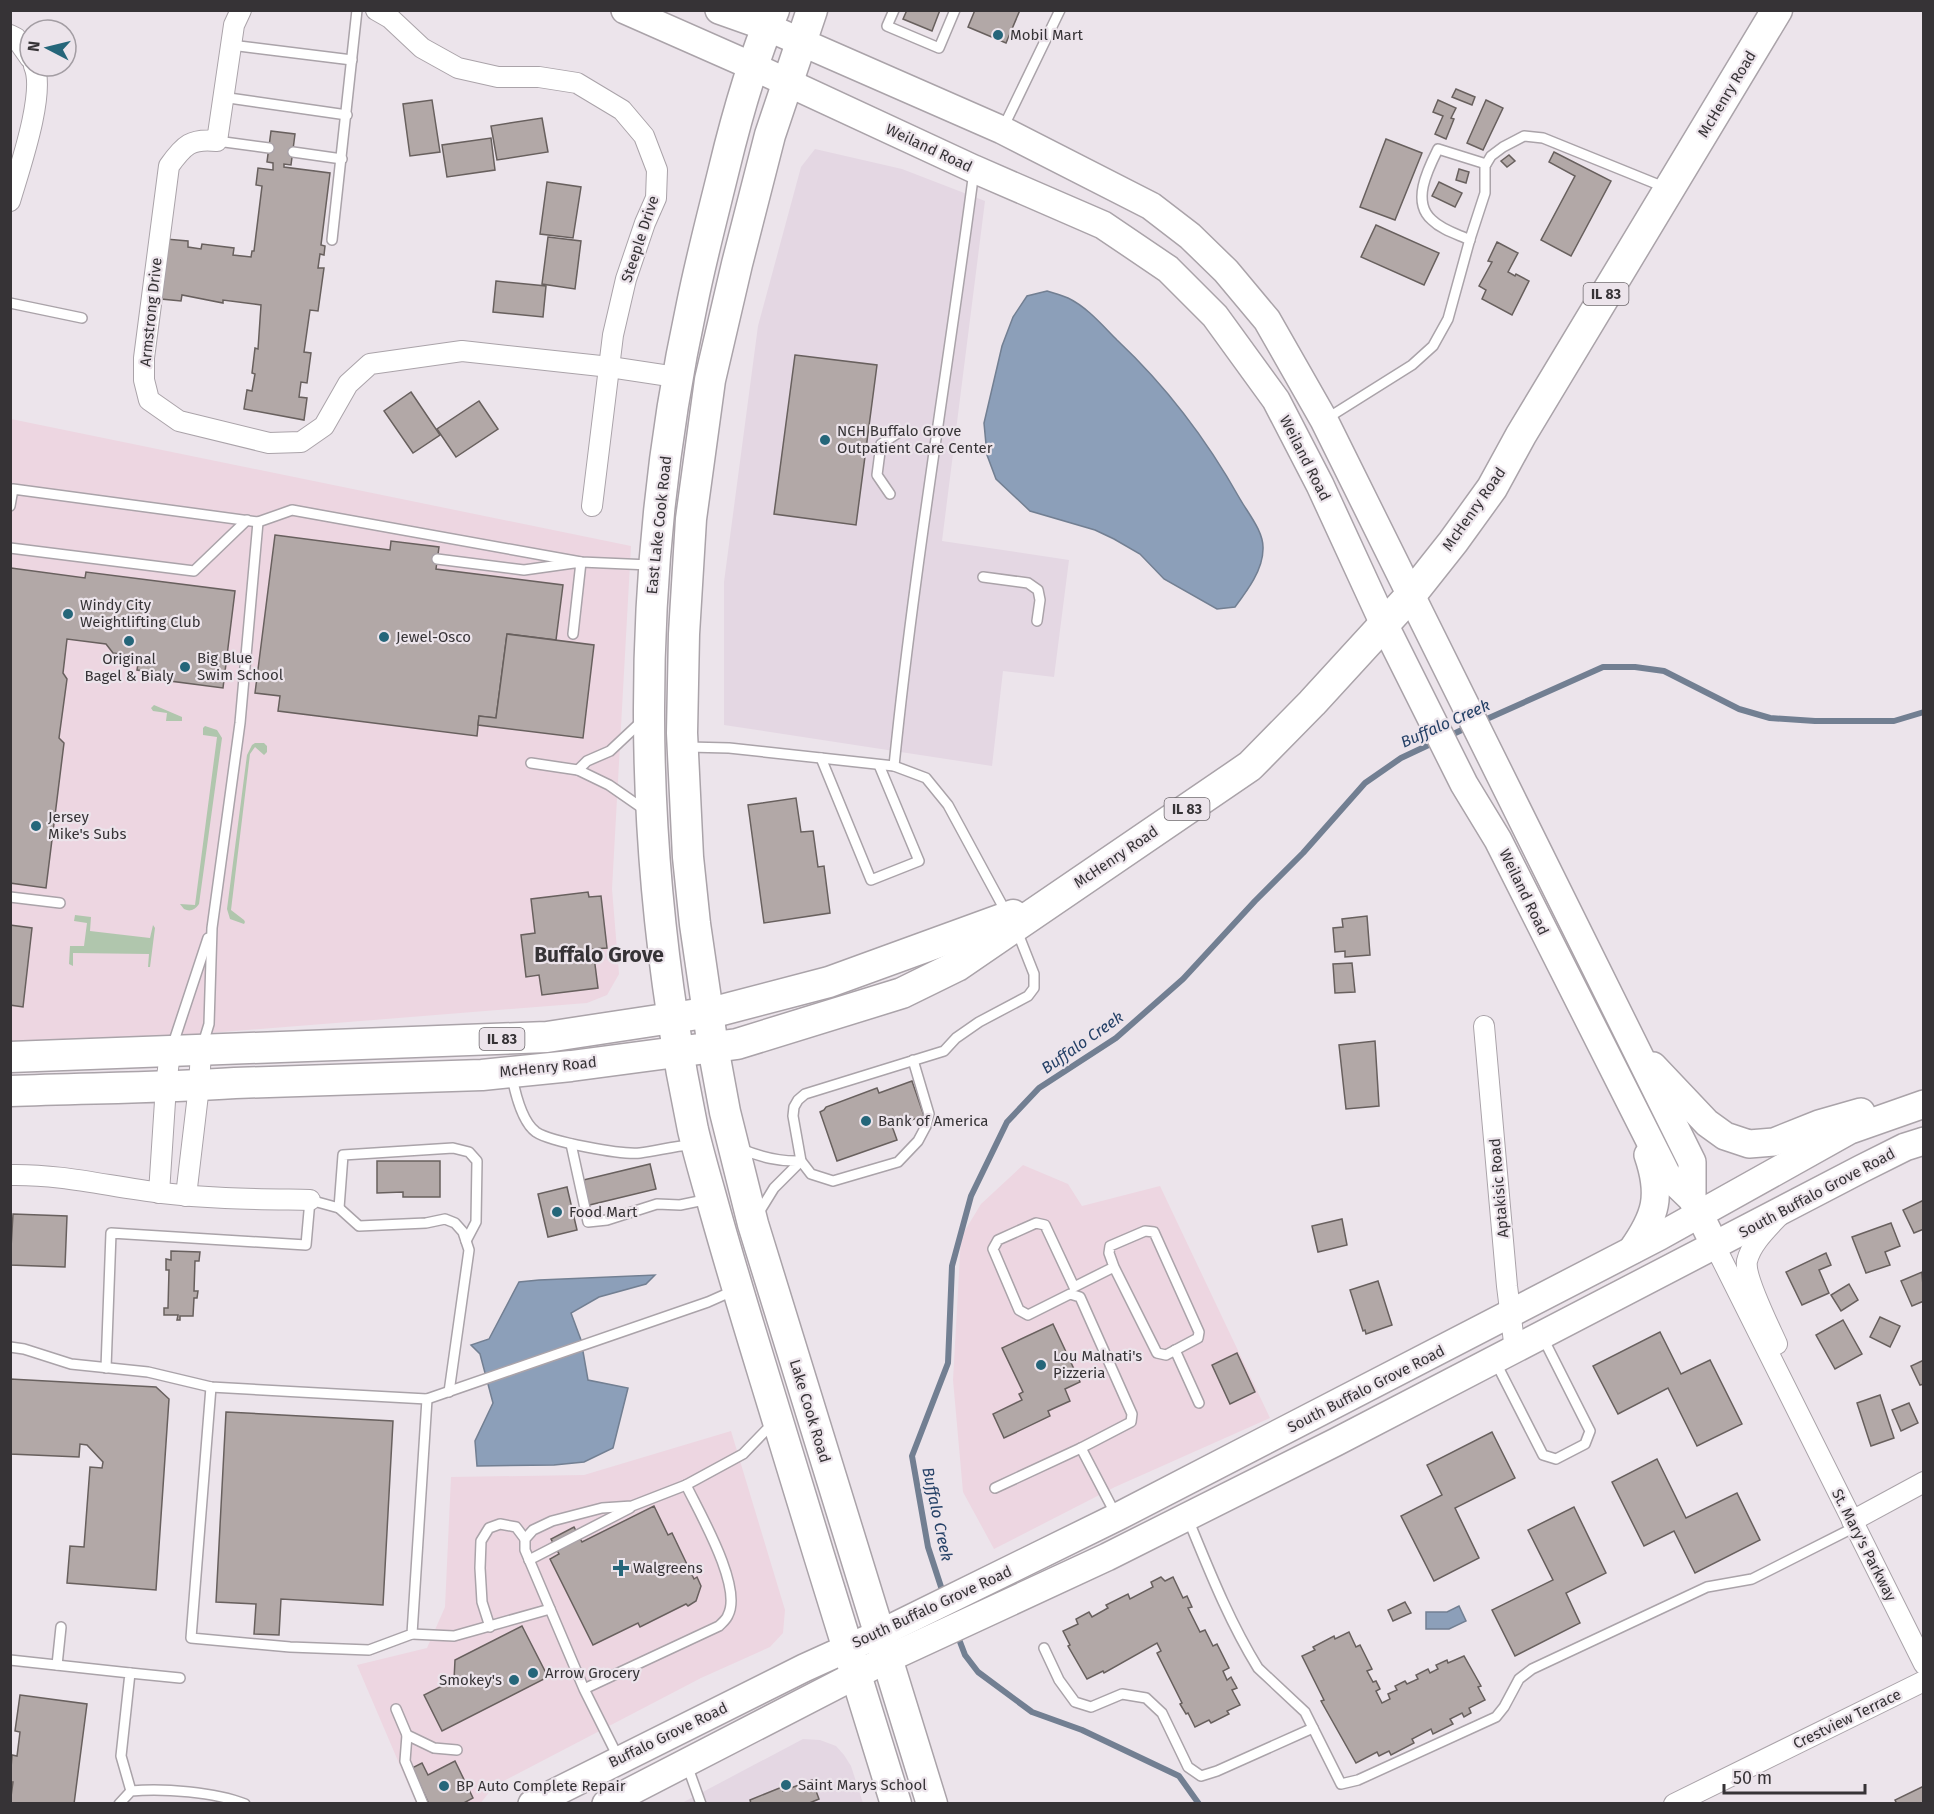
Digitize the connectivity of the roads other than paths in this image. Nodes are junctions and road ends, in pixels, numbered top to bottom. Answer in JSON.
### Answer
{"nodes":[{"id":1,"x":241,"y":10,"type":"edge"},
{"id":2,"x":357,"y":10,"type":"edge"},
{"id":3,"x":376,"y":10,"type":"edge"},
{"id":4,"x":625,"y":10,"type":"edge"},
{"id":5,"x":719,"y":10,"type":"edge"},
{"id":6,"x":812,"y":10,"type":"edge"},
{"id":7,"x":894,"y":10,"type":"edge"},
{"id":8,"x":955,"y":10,"type":"edge"},
{"id":9,"x":1060,"y":10,"type":"edge"},
{"id":10,"x":1777,"y":10,"type":"edge"},
{"id":11,"x":770,"y":19,"type":"edge"},
{"id":12,"x":801,"y":42,"type":"junction"},
{"id":13,"x":231,"y":45,"type":"junction"},
{"id":14,"x":352,"y":60,"type":"junction"},
{"id":15,"x":752,"y":66,"type":"junction"},
{"id":16,"x":38,"y":78,"type":"edge"},
{"id":17,"x":788,"y":83,"type":"junction"},
{"id":18,"x":222,"y":97,"type":"junction"},
{"id":19,"x":347,"y":114,"type":"junction"},
{"id":20,"x":1002,"y":130,"type":"junction"},
{"id":21,"x":218,"y":141,"type":"junction"},
{"id":22,"x":269,"y":148,"type":"dead end"},
{"id":23,"x":293,"y":152,"type":"dead end"},
{"id":24,"x":342,"y":159,"type":"junction"},
{"id":25,"x":1486,"y":164,"type":"junction"},
{"id":26,"x":974,"y":169,"type":"junction"},
{"id":27,"x":1669,"y":190,"type":"junction"},
{"id":28,"x":10,"y":201,"type":"edge"},
{"id":29,"x":332,"y":240,"type":"dead end"},
{"id":30,"x":1470,"y":240,"type":"junction"},
{"id":31,"x":10,"y":303,"type":"edge"},
{"id":32,"x":82,"y":318,"type":"dead end"},
{"id":33,"x":610,"y":367,"type":"junction"},
{"id":34,"x":676,"y":377,"type":"junction"},
{"id":35,"x":1324,"y":420,"type":"junction"},
{"id":36,"x":898,"y":434,"type":"dead end"},
{"id":37,"x":890,"y":494,"type":"dead end"},
{"id":38,"x":10,"y":506,"type":"edge"},
{"id":39,"x":592,"y":506,"type":"dead end"},
{"id":40,"x":247,"y":520,"type":"junction"},
{"id":41,"x":258,"y":522,"type":"junction"},
{"id":42,"x":10,"y":548,"type":"edge"},
{"id":43,"x":437,"y":559,"type":"dead end"},
{"id":44,"x":580,"y":562,"type":"junction"},
{"id":45,"x":654,"y":565,"type":"junction"},
{"id":46,"x":983,"y":577,"type":"dead end"},
{"id":47,"x":1411,"y":595,"type":"junction"},
{"id":48,"x":1037,"y":621,"type":"dead end"},
{"id":49,"x":1384,"y":624,"type":"junction"},
{"id":50,"x":573,"y":634,"type":"dead end"},
{"id":51,"x":648,"y":716,"type":"junction"},
{"id":52,"x":683,"y":747,"type":"junction"},
{"id":53,"x":821,"y":758,"type":"junction"},
{"id":54,"x":531,"y":763,"type":"dead end"},
{"id":55,"x":879,"y":765,"type":"junction"},
{"id":56,"x":894,"y":766,"type":"junction"},
{"id":57,"x":578,"y":770,"type":"junction"},
{"id":58,"x":650,"y":813,"type":"junction"},
{"id":59,"x":10,"y":897,"type":"edge"},
{"id":60,"x":60,"y":903,"type":"dead end"},
{"id":61,"x":1011,"y":921,"type":"junction"},
{"id":62,"x":212,"y":927,"type":"junction"},
{"id":63,"x":1608,"y":995,"type":"junction"},
{"id":64,"x":707,"y":1013,"type":"junction"},
{"id":65,"x":673,"y":1018,"type":"junction"},
{"id":66,"x":1484,"y":1026,"type":"dead end"},
{"id":67,"x":713,"y":1047,"type":"junction"},
{"id":68,"x":201,"y":1051,"type":"junction"},
{"id":69,"x":170,"y":1052,"type":"junction"},
{"id":70,"x":678,"y":1052,"type":"junction"},
{"id":71,"x":10,"y":1057,"type":"edge"},
{"id":72,"x":913,"y":1060,"type":"junction"},
{"id":73,"x":511,"y":1072,"type":"junction"},
{"id":74,"x":166,"y":1086,"type":"junction"},
{"id":75,"x":199,"y":1086,"type":"junction"},
{"id":76,"x":10,"y":1091,"type":"edge"},
{"id":77,"x":1923,"y":1099,"type":"edge"},
{"id":78,"x":1923,"y":1104,"type":"edge"},
{"id":79,"x":1641,"y":1124,"type":"junction"},
{"id":80,"x":1923,"y":1141,"type":"edge"},
{"id":81,"x":571,"y":1144,"type":"junction"},
{"id":82,"x":697,"y":1144,"type":"junction"},
{"id":83,"x":733,"y":1146,"type":"junction"},
{"id":84,"x":801,"y":1161,"type":"junction"},
{"id":85,"x":10,"y":1175,"type":"edge"},
{"id":86,"x":159,"y":1193,"type":"junction"},
{"id":87,"x":186,"y":1196,"type":"junction"},
{"id":88,"x":711,"y":1198,"type":"junction"},
{"id":89,"x":310,"y":1200,"type":"junction"},
{"id":90,"x":1696,"y":1206,"type":"junction"},
{"id":91,"x":339,"y":1208,"type":"junction"},
{"id":92,"x":1784,"y":1210,"type":"junction"},
{"id":93,"x":753,"y":1224,"type":"junction"},
{"id":94,"x":466,"y":1241,"type":"junction"},
{"id":95,"x":1715,"y":1246,"type":"junction"},
{"id":96,"x":1631,"y":1251,"type":"junction"},
{"id":97,"x":1114,"y":1267,"type":"junction"},
{"id":98,"x":1074,"y":1287,"type":"junction"},
{"id":99,"x":737,"y":1289,"type":"junction"},
{"id":100,"x":1080,"y":1298,"type":"junction"},
{"id":101,"x":1510,"y":1314,"type":"junction"},
{"id":102,"x":1542,"y":1336,"type":"junction"},
{"id":103,"x":10,"y":1347,"type":"edge"},
{"id":104,"x":1175,"y":1350,"type":"junction"},
{"id":105,"x":1505,"y":1355,"type":"junction"},
{"id":106,"x":106,"y":1368,"type":"junction"},
{"id":107,"x":211,"y":1387,"type":"junction"},
{"id":108,"x":450,"y":1392,"type":"junction"},
{"id":109,"x":427,"y":1400,"type":"junction"},
{"id":110,"x":1199,"y":1403,"type":"dead end"},
{"id":111,"x":777,"y":1419,"type":"junction"},
{"id":112,"x":1804,"y":1425,"type":"junction"},
{"id":113,"x":1081,"y":1448,"type":"junction"},
{"id":114,"x":1923,"y":1482,"type":"edge"},
{"id":115,"x":686,"y":1485,"type":"junction"},
{"id":116,"x":995,"y":1488,"type":"dead end"},
{"id":117,"x":632,"y":1506,"type":"junction"},
{"id":118,"x":1117,"y":1517,"type":"junction"},
{"id":119,"x":1187,"y":1517,"type":"junction"},
{"id":120,"x":1854,"y":1524,"type":"junction"},
{"id":121,"x":525,"y":1539,"type":"junction"},
{"id":122,"x":529,"y":1560,"type":"junction"},
{"id":123,"x":550,"y":1609,"type":"junction"},
{"id":124,"x":61,"y":1627,"type":"dead end"},
{"id":125,"x":490,"y":1627,"type":"junction"},
{"id":126,"x":412,"y":1634,"type":"junction"},
{"id":127,"x":883,"y":1647,"type":"junction"},
{"id":128,"x":1044,"y":1648,"type":"dead end"},
{"id":129,"x":10,"y":1660,"type":"edge"},
{"id":130,"x":853,"y":1661,"type":"junction"},
{"id":131,"x":1923,"y":1664,"type":"edge"},
{"id":132,"x":57,"y":1665,"type":"junction"},
{"id":133,"x":804,"y":1668,"type":"joint"},
{"id":134,"x":130,"y":1672,"type":"junction"},
{"id":135,"x":180,"y":1678,"type":"dead end"},
{"id":136,"x":1923,"y":1681,"type":"edge"},
{"id":137,"x":584,"y":1689,"type":"junction"},
{"id":138,"x":396,"y":1709,"type":"dead end"},
{"id":139,"x":1313,"y":1728,"type":"junction"},
{"id":140,"x":407,"y":1735,"type":"junction"},
{"id":141,"x":457,"y":1750,"type":"dead end"},
{"id":142,"x":620,"y":1759,"type":"junction"},
{"id":143,"x":686,"y":1763,"type":"junction"},
{"id":144,"x":634,"y":1789,"type":"junction"},
{"id":145,"x":130,"y":1791,"type":"junction"},
{"id":146,"x":119,"y":1803,"type":"edge"},
{"id":147,"x":245,"y":1803,"type":"edge"},
{"id":148,"x":423,"y":1803,"type":"edge"},
{"id":149,"x":532,"y":1803,"type":"edge"},
{"id":150,"x":606,"y":1803,"type":"edge"},
{"id":151,"x":700,"y":1803,"type":"edge"},
{"id":152,"x":896,"y":1803,"type":"edge"},
{"id":153,"x":932,"y":1803,"type":"edge"},
{"id":154,"x":1674,"y":1803,"type":"edge"}],
"edges":[{"from":1,"to":13,"type":"street"},
{"from":2,"to":14,"type":"lane"},
{"from":3,"to":33,"type":"street","name":"Steeple Drive"},
{"from":4,"to":15,"type":"main road","name":"Weiland Road"},
{"from":5,"to":11,"type":"main road","name":"Weiland Road"},
{"from":6,"to":12,"type":"main road"},
{"from":7,"to":8,"type":"lane"},
{"from":9,"to":20,"type":"lane"},
{"from":10,"to":27,"type":"main road","name":"McHenry Road","number":"IL 83"},
{"from":11,"to":12,"type":"main road","name":"Weiland Road"},
{"from":11,"to":15,"type":"main road","name":"East Lake Cook Road"},
{"from":12,"to":17,"type":"main road"},
{"from":12,"to":20,"type":"main road","name":"Weiland Road"},
{"from":13,"to":14,"type":"lane"},
{"from":13,"to":18,"type":"street"},
{"from":14,"to":19,"type":"lane"},
{"from":15,"to":17,"type":"main road","name":"Weiland Road"},
{"from":15,"to":34,"type":"main road","name":"East Lake Cook Road"},
{"from":16,"to":28,"type":"street"},
{"from":17,"to":26,"type":"main road","name":"Weiland Road"},
{"from":17,"to":52,"type":"main road"},
{"from":18,"to":19,"type":"lane"},
{"from":18,"to":21,"type":"street"},
{"from":19,"to":24,"type":"lane"},
{"from":20,"to":35,"type":"main road","name":"Weiland Road"},
{"from":21,"to":22,"type":"lane"},
{"from":21,"to":33,"type":"street","name":"Armstrong Drive"},
{"from":23,"to":24,"type":"lane"},
{"from":24,"to":29,"type":"lane"},
{"from":25,"to":27,"type":"lane"},
{"from":25,"to":30,"type":"lane"},
{"from":25,"to":30,"type":"lane"},
{"from":26,"to":49,"type":"main road","name":"Weiland Road"},
{"from":26,"to":56,"type":"lane"},
{"from":27,"to":47,"type":"main road","name":"McHenry Road","number":"IL 83"},
{"from":30,"to":35,"type":"lane"},
{"from":31,"to":32,"type":"lane"},
{"from":33,"to":34,"type":"street","name":"Armstrong Drive"},
{"from":33,"to":39,"type":"street","name":"Steeple Drive"},
{"from":34,"to":45,"type":"main road","name":"East Lake Cook Road"},
{"from":35,"to":47,"type":"main road","name":"Weiland Road"},
{"from":36,"to":37,"type":"lane"},
{"from":38,"to":40,"type":"lane"},
{"from":40,"to":41,"type":"lane"},
{"from":40,"to":42,"type":"lane"},
{"from":41,"to":44,"type":"lane"},
{"from":41,"to":62,"type":"lane"},
{"from":43,"to":44,"type":"lane"},
{"from":44,"to":45,"type":"lane"},
{"from":44,"to":50,"type":"lane"},
{"from":45,"to":51,"type":"main road","name":"East Lake Cook Road"},
{"from":46,"to":48,"type":"lane"},
{"from":47,"to":49,"type":"main road","name":"McHenry Road","number":"IL 83"},
{"from":47,"to":63,"type":"main road","name":"Weiland Road"},
{"from":49,"to":61,"type":"main road","name":"McHenry Road","number":"IL 83"},
{"from":49,"to":79,"type":"main road","name":"Weiland Road"},
{"from":51,"to":57,"type":"lane"},
{"from":51,"to":58,"type":"main road","name":"East Lake Cook Road"},
{"from":52,"to":53,"type":"lane"},
{"from":52,"to":64,"type":"main road"},
{"from":53,"to":55,"type":"lane"},
{"from":53,"to":55,"type":"lane"},
{"from":54,"to":57,"type":"lane"},
{"from":55,"to":56,"type":"lane"},
{"from":56,"to":61,"type":"lane"},
{"from":57,"to":58,"type":"lane"},
{"from":58,"to":65,"type":"main road","name":"East Lake Cook Road"},
{"from":59,"to":60,"type":"lane"},
{"from":61,"to":64,"type":"main road","name":"McHenry Road","number":"IL 83"},
{"from":61,"to":67,"type":"main road","name":"McHenry Road","number":"IL 83"},
{"from":61,"to":72,"type":"lane"},
{"from":62,"to":68,"type":"lane"},
{"from":62,"to":69,"type":"lane"},
{"from":63,"to":77,"type":"main road"},
{"from":63,"to":90,"type":"main road","name":"Weiland Road"},
{"from":64,"to":65,"type":"main road","name":"McHenry Road","number":"IL 83"},
{"from":64,"to":67,"type":"main road","name":"Lake Cook Road"},
{"from":65,"to":68,"type":"main road","name":"McHenry Road","number":"IL 83"},
{"from":65,"to":70,"type":"main road","name":"East Lake Cook Road"},
{"from":66,"to":101,"type":"street","name":"Aptakisic Road"},
{"from":67,"to":70,"type":"main road","name":"McHenry Road","number":"IL 83"},
{"from":67,"to":83,"type":"main road","name":"Lake Cook Road"},
{"from":68,"to":69,"type":"main road","name":"McHenry Road","number":"IL 83"},
{"from":68,"to":75,"type":"street"},
{"from":69,"to":71,"type":"main road","name":"McHenry Road","number":"IL 83"},
{"from":69,"to":74,"type":"street"},
{"from":70,"to":73,"type":"main road","name":"McHenry Road","number":"IL 83"},
{"from":70,"to":82,"type":"main road"},
{"from":72,"to":84,"type":"lane"},
{"from":72,"to":84,"type":"lane"},
{"from":73,"to":75,"type":"main road","name":"McHenry Road","number":"IL 83"},
{"from":73,"to":81,"type":"lane"},
{"from":74,"to":75,"type":"main road","name":"McHenry Road","number":"IL 83"},
{"from":74,"to":76,"type":"main road","name":"McHenry Road","number":"IL 83"},
{"from":74,"to":86,"type":"street"},
{"from":75,"to":87,"type":"street"},
{"from":78,"to":90,"type":"main road","name":"South Buffalo Grove Road"},
{"from":79,"to":90,"type":"main road","name":"Weiland Road"},
{"from":79,"to":96,"type":"main road"},
{"from":80,"to":92,"type":"main road","name":"South Buffalo Grove Road"},
{"from":81,"to":82,"type":"lane"},
{"from":81,"to":88,"type":"lane"},
{"from":82,"to":88,"type":"main road"},
{"from":83,"to":84,"type":"lane"},
{"from":83,"to":93,"type":"main road","name":"Lake Cook Road"},
{"from":84,"to":93,"type":"lane"},
{"from":85,"to":86,"type":"street"},
{"from":86,"to":87,"type":"street"},
{"from":87,"to":89,"type":"street"},
{"from":88,"to":99,"type":"main road"},
{"from":89,"to":91,"type":"lane"},
{"from":89,"to":106,"type":"lane"},
{"from":90,"to":95,"type":"main road"},
{"from":90,"to":96,"type":"main road","name":"South Buffalo Grove Road"},
{"from":91,"to":94,"type":"lane"},
{"from":91,"to":94,"type":"lane"},
{"from":92,"to":95,"type":"main road","name":"South Buffalo Grove Road"},
{"from":92,"to":112,"type":"street","name":"St. Mary's Parkway"},
{"from":93,"to":127,"type":"main road","name":"Lake Cook Road"},
{"from":94,"to":108,"type":"lane"},
{"from":95,"to":102,"type":"main road","name":"South Buffalo Grove Road"},
{"from":95,"to":112,"type":"street","name":"St. Mary's Parkway"},
{"from":96,"to":101,"type":"main road","name":"South Buffalo Grove Road"},
{"from":97,"to":98,"type":"lane"},
{"from":97,"to":104,"type":"lane"},
{"from":97,"to":104,"type":"lane"},
{"from":98,"to":100,"type":"lane"},
{"from":98,"to":100,"type":"lane"},
{"from":99,"to":108,"type":"lane"},
{"from":99,"to":111,"type":"main road"},
{"from":100,"to":113,"type":"lane"},
{"from":101,"to":105,"type":"street","name":"Aptakisic Road"},
{"from":101,"to":118,"type":"main road","name":"South Buffalo Grove Road"},
{"from":102,"to":105,"type":"main road","name":"South Buffalo Grove Road"},
{"from":102,"to":105,"type":"lane"},
{"from":103,"to":106,"type":"lane"},
{"from":104,"to":110,"type":"lane"},
{"from":105,"to":119,"type":"main road","name":"South Buffalo Grove Road"},
{"from":106,"to":107,"type":"lane"},
{"from":107,"to":109,"type":"lane"},
{"from":107,"to":126,"type":"lane"},
{"from":108,"to":109,"type":"lane"},
{"from":109,"to":126,"type":"lane"},
{"from":111,"to":115,"type":"lane"},
{"from":111,"to":130,"type":"main road"},
{"from":112,"to":120,"type":"street","name":"St. Mary's Parkway"},
{"from":113,"to":116,"type":"lane"},
{"from":113,"to":118,"type":"lane"},
{"from":114,"to":120,"type":"street"},
{"from":115,"to":117,"type":"lane"},
{"from":115,"to":137,"type":"lane"},
{"from":117,"to":121,"type":"lane"},
{"from":117,"to":122,"type":"lane"},
{"from":118,"to":127,"type":"main road","name":"South Buffalo Grove Road"},
{"from":119,"to":127,"type":"main road","name":"South Buffalo Grove Road"},
{"from":119,"to":139,"type":"lane"},
{"from":120,"to":131,"type":"street","name":"St. Mary's Parkway"},
{"from":120,"to":139,"type":"lane"},
{"from":121,"to":122,"type":"lane"},
{"from":121,"to":125,"type":"lane"},
{"from":122,"to":123,"type":"lane"},
{"from":123,"to":125,"type":"lane"},
{"from":123,"to":137,"type":"lane"},
{"from":124,"to":132,"type":"lane"},
{"from":125,"to":126,"type":"lane"},
{"from":127,"to":130,"type":"main road","name":"South Buffalo Grove Road"},
{"from":127,"to":153,"type":"main road","name":"Lake Cook Road"},
{"from":128,"to":139,"type":"lane"},
{"from":129,"to":132,"type":"lane"},
{"from":130,"to":133,"type":"main road","name":"South Buffalo Grove Road"},
{"from":130,"to":143,"type":"main road","name":"South Buffalo Grove Road"},
{"from":130,"to":152,"type":"main road"},
{"from":132,"to":134,"type":"lane"},
{"from":133,"to":142,"type":"main road","name":"Buffalo Grove Road"},
{"from":134,"to":135,"type":"lane"},
{"from":134,"to":145,"type":"lane"},
{"from":136,"to":154,"type":"street","name":"Crestview Terrace"},
{"from":137,"to":142,"type":"lane"},
{"from":138,"to":140,"type":"lane"},
{"from":140,"to":141,"type":"lane"},
{"from":140,"to":148,"type":"lane"},
{"from":142,"to":144,"type":"main road"},
{"from":142,"to":149,"type":"main road","name":"Buffalo Grove Road"},
{"from":143,"to":144,"type":"main road"},
{"from":143,"to":151,"type":"lane"},
{"from":144,"to":150,"type":"main road"},
{"from":145,"to":146,"type":"lane"},
{"from":145,"to":147,"type":"lane"}]}
